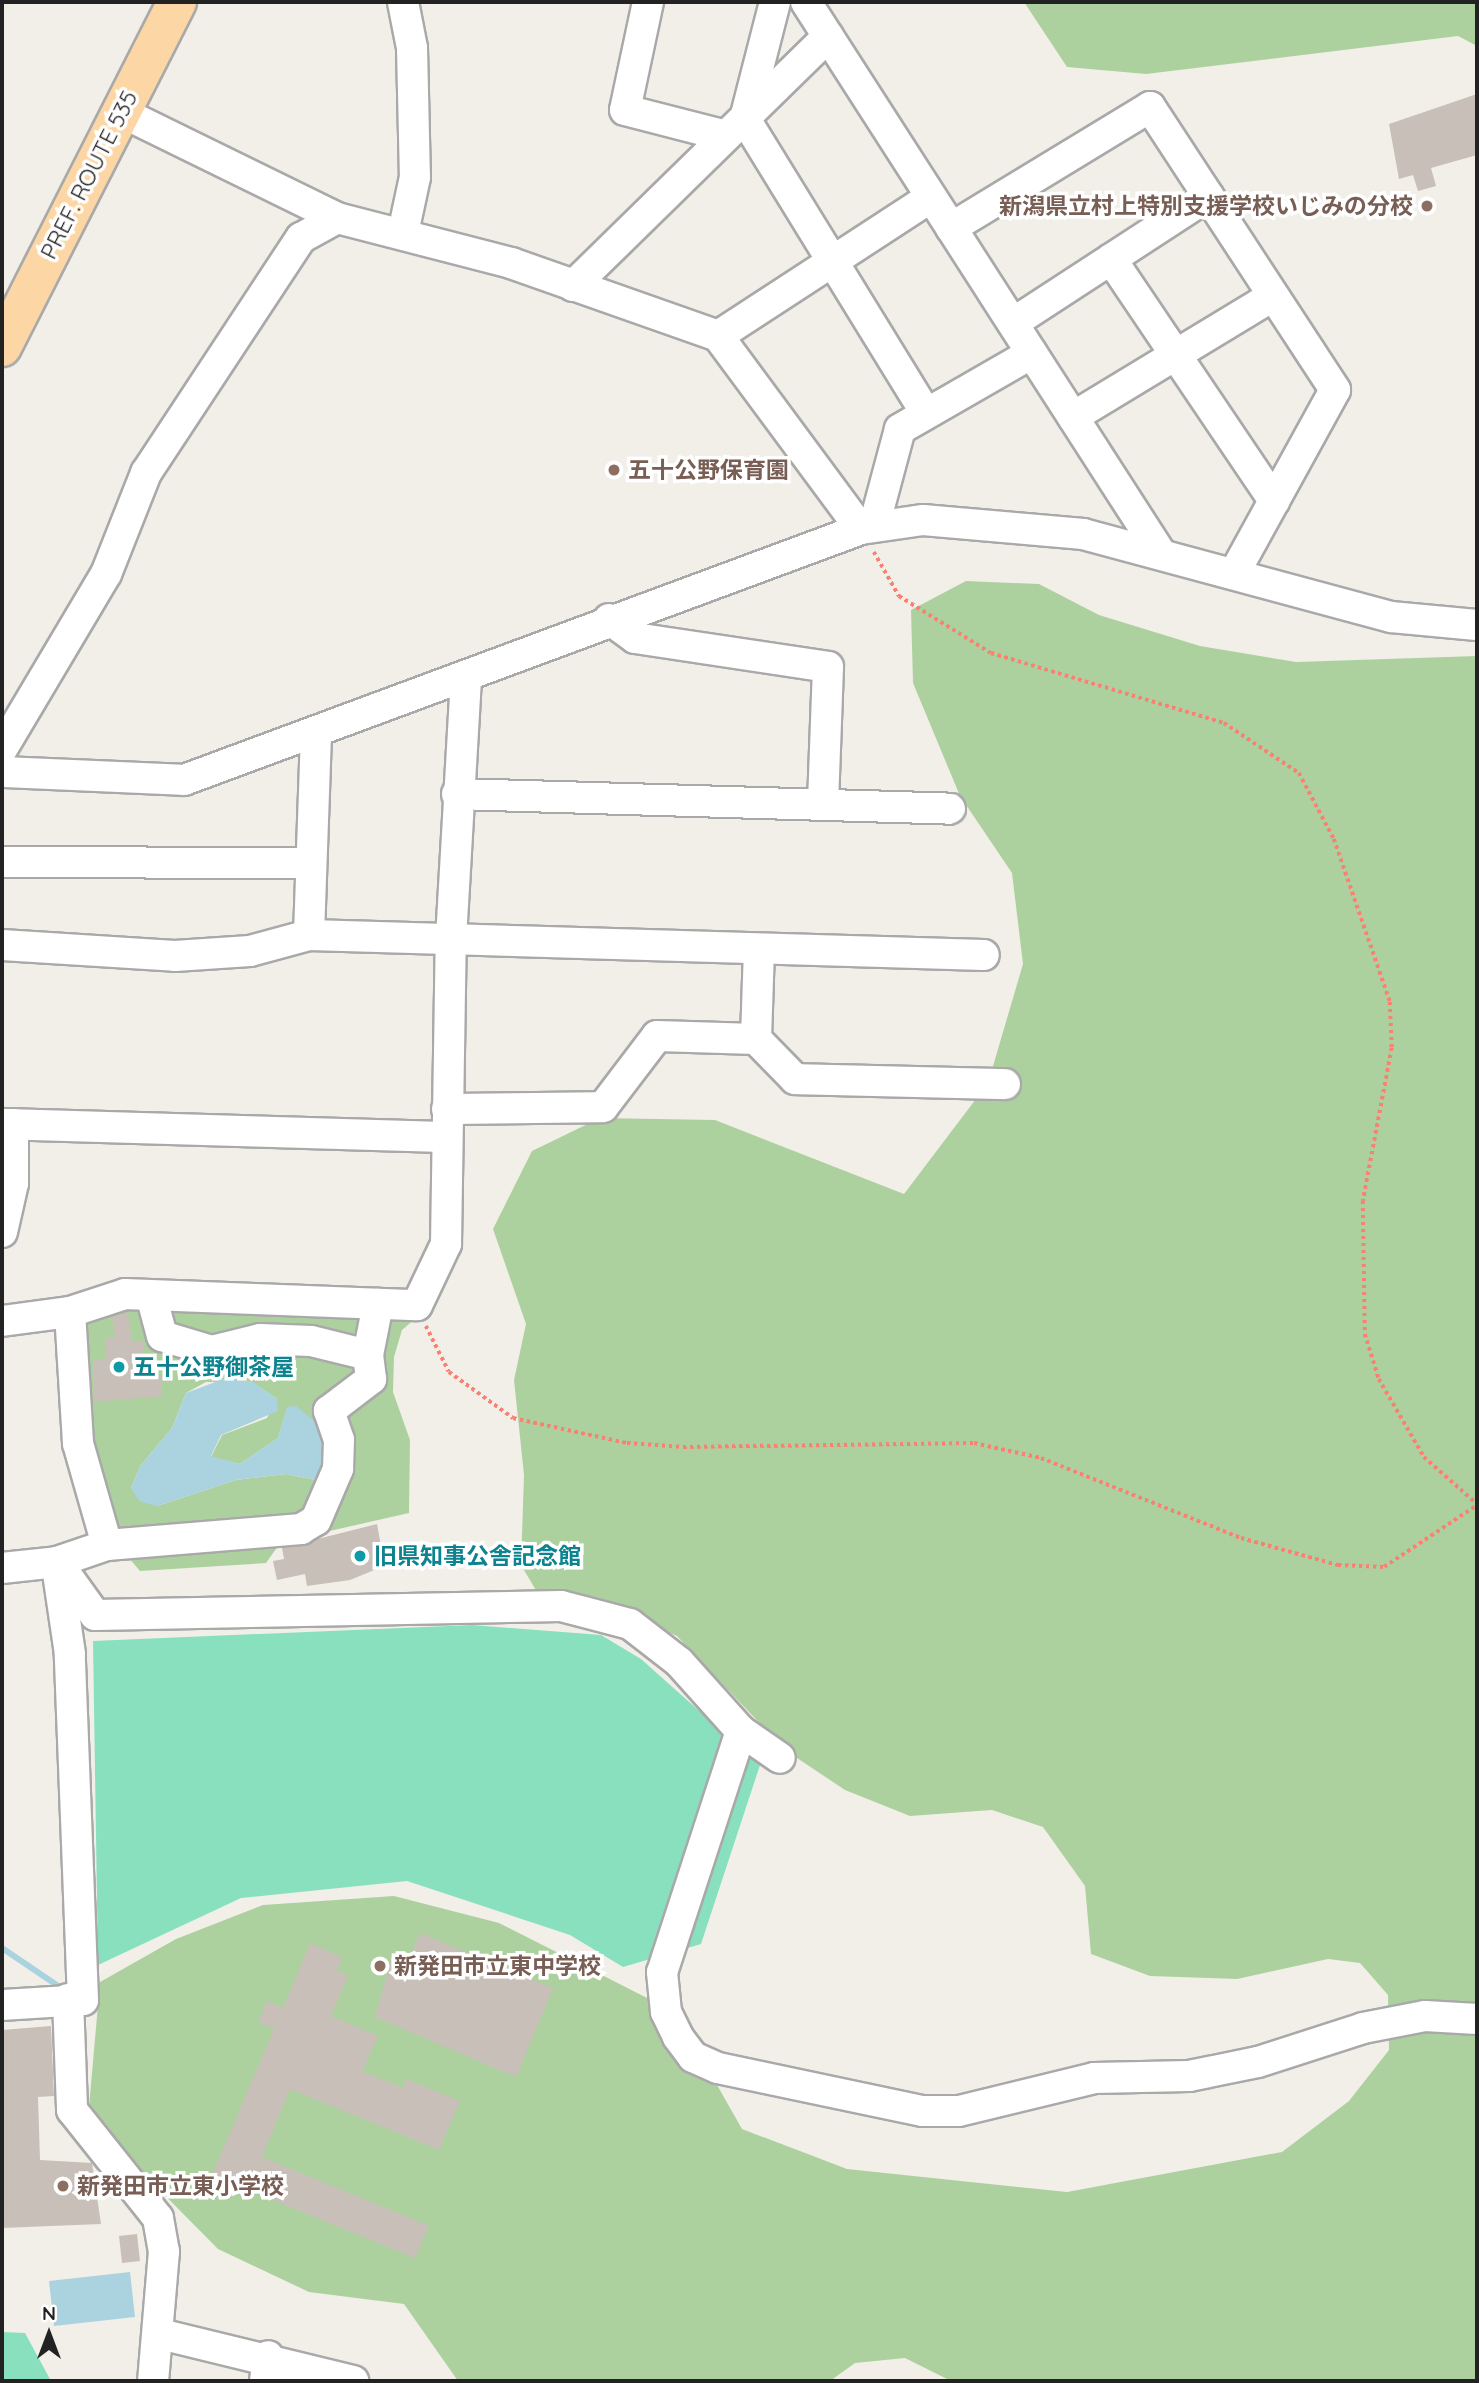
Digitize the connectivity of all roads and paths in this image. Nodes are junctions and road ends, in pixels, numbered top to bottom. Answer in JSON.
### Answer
{"nodes":[{"id":1,"x":403,"y":2,"type":"edge"},
{"id":2,"x":648,"y":2,"type":"edge"},
{"id":3,"x":775,"y":2,"type":"edge"},
{"id":4,"x":806,"y":2,"type":"edge"},
{"id":5,"x":174,"y":3,"type":"edge"},
{"id":6,"x":828,"y":36,"type":"junction"},
{"id":7,"x":121,"y":112,"type":"junction"},
{"id":8,"x":736,"y":128,"type":"junction"},
{"id":9,"x":1208,"y":196,"type":"junction"},
{"id":10,"x":931,"y":197,"type":"junction"},
{"id":11,"x":337,"y":218,"type":"junction"},
{"id":12,"x":951,"y":228,"type":"junction"},
{"id":13,"x":403,"y":233,"type":"junction"},
{"id":14,"x":1111,"y":259,"type":"junction"},
{"id":15,"x":829,"y":264,"type":"junction"},
{"id":16,"x":573,"y":286,"type":"junction"},
{"id":17,"x":1273,"y":296,"type":"junction"},
{"id":18,"x":1013,"y":323,"type":"junction"},
{"id":19,"x":718,"y":336,"type":"junction"},
{"id":20,"x":2,"y":347,"type":"edge"},
{"id":21,"x":1032,"y":353,"type":"junction"},
{"id":22,"x":1175,"y":355,"type":"junction"},
{"id":23,"x":925,"y":412,"type":"junction"},
{"id":24,"x":1073,"y":417,"type":"junction"},
{"id":25,"x":1274,"y":501,"type":"junction"},
{"id":26,"x":867,"y":527,"type":"junction"},
{"id":27,"x":1161,"y":554,"type":"junction"},
{"id":28,"x":1235,"y":572,"type":"junction"},
{"id":29,"x":609,"y":619,"type":"junction"},
{"id":30,"x":1477,"y":625,"type":"edge"},
{"id":31,"x":466,"y":678,"type":"junction"},
{"id":32,"x":316,"y":732,"type":"junction"},
{"id":33,"x":2,"y":749,"type":"edge"},
{"id":34,"x":2,"y":772,"type":"edge"},
{"id":35,"x":457,"y":794,"type":"junction"},
{"id":36,"x":824,"y":804,"type":"junction"},
{"id":37,"x":950,"y":809,"type":"dead end"},
{"id":38,"x":2,"y":862,"type":"edge"},
{"id":39,"x":312,"y":863,"type":"junction"},
{"id":40,"x":309,"y":935,"type":"junction"},
{"id":41,"x":451,"y":939,"type":"junction"},
{"id":42,"x":2,"y":945,"type":"edge"},
{"id":43,"x":759,"y":950,"type":"junction"},
{"id":44,"x":984,"y":956,"type":"dead end"},
{"id":45,"x":756,"y":1039,"type":"junction"},
{"id":46,"x":1005,"y":1084,"type":"dead end"},
{"id":47,"x":446,"y":1123,"type":"junction"},
{"id":48,"x":7,"y":1124,"type":"edge"},
{"id":49,"x":2,"y":1232,"type":"edge"},
{"id":50,"x":151,"y":1295,"type":"junction"},
{"id":51,"x":378,"y":1304,"type":"junction"},
{"id":52,"x":416,"y":1305,"type":"junction"},
{"id":53,"x":70,"y":1312,"type":"junction"},
{"id":54,"x":2,"y":1321,"type":"edge"},
{"id":55,"x":368,"y":1355,"type":"junction"},
{"id":56,"x":1477,"y":1505,"type":"edge"},
{"id":57,"x":107,"y":1545,"type":"junction"},
{"id":58,"x":57,"y":1562,"type":"junction"},
{"id":59,"x":2,"y":1568,"type":"edge"},
{"id":60,"x":741,"y":1731,"type":"junction"},
{"id":61,"x":780,"y":1758,"type":"dead end"},
{"id":62,"x":68,"y":1999,"type":"junction"},
{"id":63,"x":2,"y":2005,"type":"edge"},
{"id":64,"x":1477,"y":2019,"type":"edge"},
{"id":65,"x":160,"y":2334,"type":"junction"},
{"id":66,"x":266,"y":2369,"type":"edge"},
{"id":67,"x":153,"y":2381,"type":"edge"},
{"id":68,"x":353,"y":2381,"type":"edge"}],
"edges":[{"from":1,"to":13,"type":"street"},
{"from":2,"to":8,"type":"street"},
{"from":3,"to":8,"type":"street"},
{"from":4,"to":6,"type":"street"},
{"from":5,"to":7,"type":"main road","name":"PREF. ROUTE 535"},
{"from":6,"to":8,"type":"street"},
{"from":6,"to":10,"type":"street"},
{"from":7,"to":11,"type":"street"},
{"from":7,"to":20,"type":"main road","name":"PREF. ROUTE 535"},
{"from":8,"to":15,"type":"street"},
{"from":8,"to":16,"type":"street"},
{"from":9,"to":12,"type":"street"},
{"from":9,"to":14,"type":"street"},
{"from":9,"to":17,"type":"street"},
{"from":10,"to":12,"type":"street"},
{"from":10,"to":15,"type":"street"},
{"from":11,"to":13,"type":"street"},
{"from":11,"to":33,"type":"street"},
{"from":12,"to":18,"type":"street"},
{"from":13,"to":16,"type":"street"},
{"from":14,"to":18,"type":"street"},
{"from":14,"to":22,"type":"street"},
{"from":15,"to":19,"type":"street"},
{"from":15,"to":23,"type":"street"},
{"from":16,"to":19,"type":"street"},
{"from":17,"to":22,"type":"street"},
{"from":17,"to":25,"type":"street"},
{"from":18,"to":21,"type":"street"},
{"from":19,"to":26,"type":"street"},
{"from":21,"to":23,"type":"street"},
{"from":21,"to":24,"type":"street"},
{"from":22,"to":24,"type":"street"},
{"from":22,"to":25,"type":"street"},
{"from":23,"to":26,"type":"street"},
{"from":24,"to":27,"type":"street"},
{"from":25,"to":28,"type":"street"},
{"from":26,"to":27,"type":"street"},
{"from":26,"to":29,"type":"street"},
{"from":26,"to":56,"type":"path"},
{"from":27,"to":28,"type":"street"},
{"from":28,"to":30,"type":"street"},
{"from":29,"to":31,"type":"street"},
{"from":29,"to":36,"type":"street"},
{"from":31,"to":32,"type":"street"},
{"from":31,"to":35,"type":"street"},
{"from":32,"to":34,"type":"street"},
{"from":32,"to":39,"type":"street"},
{"from":35,"to":36,"type":"street"},
{"from":35,"to":41,"type":"street"},
{"from":36,"to":37,"type":"street"},
{"from":38,"to":39,"type":"street"},
{"from":39,"to":40,"type":"street"},
{"from":40,"to":41,"type":"street"},
{"from":40,"to":42,"type":"street"},
{"from":41,"to":43,"type":"street"},
{"from":41,"to":47,"type":"street"},
{"from":43,"to":44,"type":"street"},
{"from":43,"to":45,"type":"street"},
{"from":45,"to":46,"type":"street"},
{"from":45,"to":47,"type":"street"},
{"from":47,"to":48,"type":"street"},
{"from":47,"to":52,"type":"street"},
{"from":48,"to":49,"type":"street"},
{"from":50,"to":51,"type":"street"},
{"from":50,"to":53,"type":"street"},
{"from":50,"to":55,"type":"street"},
{"from":51,"to":52,"type":"street"},
{"from":51,"to":55,"type":"street"},
{"from":52,"to":56,"type":"path"},
{"from":53,"to":54,"type":"street"},
{"from":53,"to":57,"type":"street"},
{"from":55,"to":57,"type":"street"},
{"from":57,"to":58,"type":"street"},
{"from":58,"to":59,"type":"street"},
{"from":58,"to":60,"type":"street"},
{"from":58,"to":62,"type":"street"},
{"from":60,"to":61,"type":"street"},
{"from":60,"to":64,"type":"street"},
{"from":62,"to":63,"type":"street"},
{"from":62,"to":65,"type":"street"},
{"from":65,"to":66,"type":"street"},
{"from":65,"to":67,"type":"street"},
{"from":66,"to":68,"type":"street"}]}
